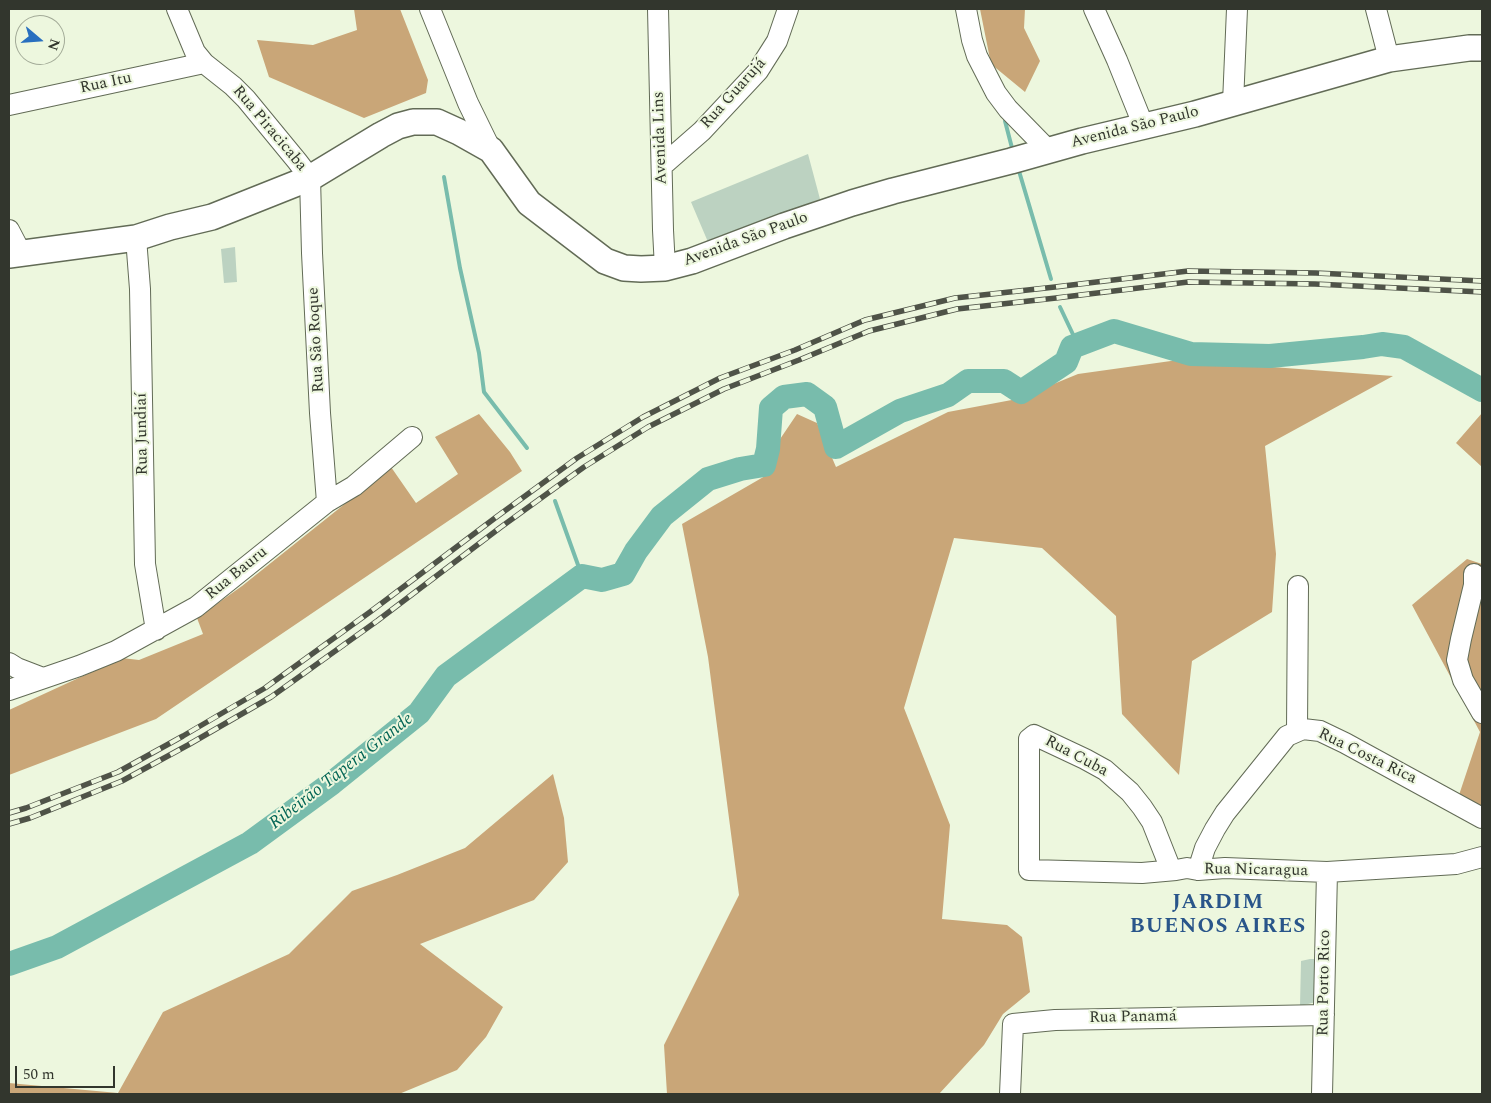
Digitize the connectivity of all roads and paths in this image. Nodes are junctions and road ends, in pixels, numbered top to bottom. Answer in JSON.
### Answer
{"nodes":[{"id":1,"x":177,"y":9,"type":"edge"},
{"id":2,"x":430,"y":9,"type":"edge"},
{"id":3,"x":658,"y":9,"type":"edge"},
{"id":4,"x":788,"y":9,"type":"edge"},
{"id":5,"x":966,"y":9,"type":"edge"},
{"id":6,"x":1238,"y":9,"type":"edge"},
{"id":7,"x":1376,"y":9,"type":"edge"},
{"id":8,"x":1097,"y":10,"type":"edge"},
{"id":9,"x":1482,"y":48,"type":"edge"},
{"id":10,"x":1389,"y":60,"type":"junction"},
{"id":11,"x":204,"y":62,"type":"junction"},
{"id":12,"x":1233,"y":103,"type":"junction"},
{"id":13,"x":9,"y":105,"type":"edge"},
{"id":14,"x":1144,"y":127,"type":"junction"},
{"id":15,"x":491,"y":150,"type":"junction"},
{"id":16,"x":1049,"y":151,"type":"junction"},
{"id":17,"x":662,"y":166,"type":"junction"},
{"id":18,"x":310,"y":178,"type":"junction"},
{"id":19,"x":9,"y":230,"type":"edge"},
{"id":20,"x":136,"y":238,"type":"junction"},
{"id":21,"x":15,"y":254,"type":"edge"},
{"id":22,"x":666,"y":268,"type":"junction"},
{"id":23,"x":412,"y":437,"type":"dead end"},
{"id":24,"x":327,"y":502,"type":"junction"},
{"id":25,"x":1474,"y":574,"type":"dead end"},
{"id":26,"x":1298,"y":586,"type":"dead end"},
{"id":27,"x":156,"y":630,"type":"junction"},
{"id":28,"x":9,"y":663,"type":"edge"},
{"id":29,"x":42,"y":678,"type":"junction"},
{"id":30,"x":9,"y":690,"type":"edge"},
{"id":31,"x":1482,"y":713,"type":"edge"},
{"id":32,"x":1297,"y":730,"type":"junction"},
{"id":33,"x":1482,"y":818,"type":"edge"},
{"id":34,"x":1482,"y":857,"type":"edge"},
{"id":35,"x":1029,"y":870,"type":"joint"},
{"id":36,"x":1171,"y":870,"type":"junction"},
{"id":37,"x":1198,"y":870,"type":"junction"},
{"id":38,"x":1327,"y":872,"type":"junction"},
{"id":39,"x":1324,"y":1015,"type":"junction"},
{"id":40,"x":1010,"y":1094,"type":"edge"},
{"id":41,"x":1322,"y":1094,"type":"edge"}],
"edges":[{"from":1,"to":11,"type":"street","name":"Rua Piracicaba"},
{"from":2,"to":15,"type":"street"},
{"from":3,"to":17,"type":"street","name":"Avenida Lins"},
{"from":4,"to":17,"type":"street","name":"Rua Guarujá"},
{"from":5,"to":16,"type":"street"},
{"from":6,"to":12,"type":"street"},
{"from":7,"to":10,"type":"street"},
{"from":8,"to":14,"type":"street"},
{"from":9,"to":10,"type":"main road","name":"Avenida São Paulo"},
{"from":10,"to":12,"type":"main road","name":"Avenida São Paulo"},
{"from":11,"to":13,"type":"street","name":"Rua Itu"},
{"from":11,"to":18,"type":"street","name":"Rua Piracicaba"},
{"from":12,"to":14,"type":"main road","name":"Avenida São Paulo"},
{"from":14,"to":16,"type":"main road","name":"Avenida São Paulo"},
{"from":15,"to":18,"type":"main road","name":"Avenida São Paulo"},
{"from":15,"to":22,"type":"main road","name":"Avenida São Paulo"},
{"from":16,"to":22,"type":"main road","name":"Avenida São Paulo"},
{"from":17,"to":22,"type":"street","name":"Avenida Lins"},
{"from":18,"to":20,"type":"main road","name":"Avenida São Paulo"},
{"from":18,"to":24,"type":"street","name":"Rua São Roque"},
{"from":19,"to":21,"type":"street"},
{"from":20,"to":21,"type":"main road","name":"Avenida São Paulo"},
{"from":20,"to":27,"type":"street","name":"Rua Jundiaí"},
{"from":23,"to":24,"type":"street","name":"Rua Bauru"},
{"from":24,"to":27,"type":"street","name":"Rua Bauru"},
{"from":25,"to":31,"type":"street"},
{"from":26,"to":32,"type":"street"},
{"from":27,"to":29,"type":"street","name":"Rua Bauru"},
{"from":28,"to":29,"type":"street"},
{"from":29,"to":30,"type":"street","name":"Rua Bauru"},
{"from":32,"to":33,"type":"street","name":"Rua Costa Rica"},
{"from":32,"to":37,"type":"street","name":"Rua Costa Rica"},
{"from":34,"to":38,"type":"street","name":"Rua Nicaragua"},
{"from":35,"to":36,"type":"street","name":"Rua Nicaragua"},
{"from":35,"to":36,"type":"street","name":"Rua Cuba"},
{"from":36,"to":37,"type":"street","name":"Rua Nicaragua"},
{"from":37,"to":38,"type":"street","name":"Rua Nicaragua"},
{"from":38,"to":39,"type":"street","name":"Rua Porto Rico"},
{"from":39,"to":40,"type":"street","name":"Rua Panamá"},
{"from":39,"to":41,"type":"street","name":"Rua Porto Rico"}]}
